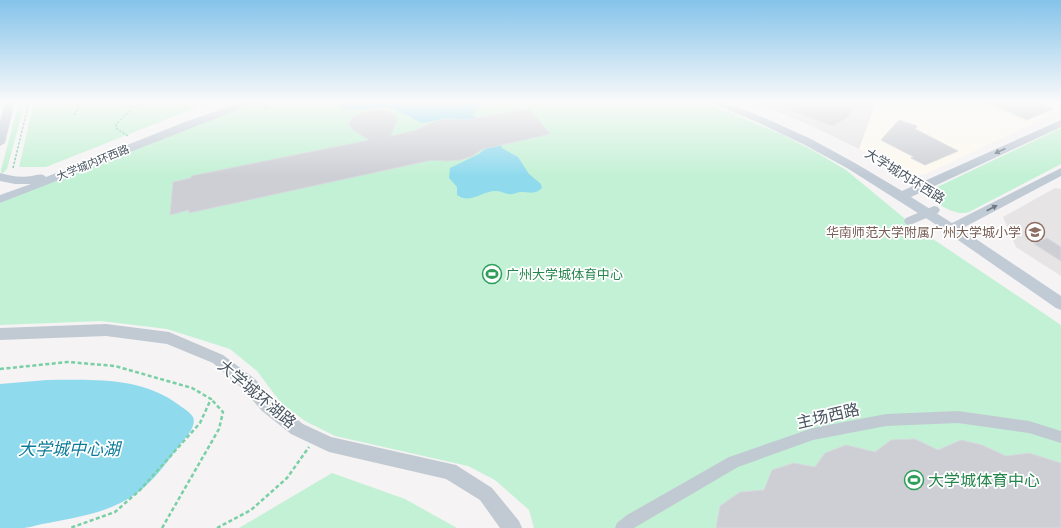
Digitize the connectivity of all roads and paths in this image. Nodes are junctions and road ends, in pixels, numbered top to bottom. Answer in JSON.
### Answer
{"nodes":[{"id":1,"x":4,"y":127,"type":"edge"},
{"id":2,"x":23,"y":127,"type":"edge"},
{"id":3,"x":115,"y":127,"type":"edge"},
{"id":4,"x":170,"y":127,"type":"edge"},
{"id":5,"x":184,"y":127,"type":"edge"},
{"id":6,"x":775,"y":127,"type":"edge"},
{"id":7,"x":786,"y":127,"type":"edge"},
{"id":8,"x":1053,"y":127,"type":"edge"},
{"id":9,"x":128,"y":136,"type":"dead end"},
{"id":10,"x":0,"y":143,"type":"edge"},
{"id":11,"x":12,"y":168,"type":"dead end"},
{"id":12,"x":1061,"y":171,"type":"edge"},
{"id":13,"x":49,"y":176,"type":"junction"},
{"id":14,"x":0,"y":177,"type":"edge"},
{"id":15,"x":0,"y":194,"type":"edge"},
{"id":16,"x":906,"y":195,"type":"junction"},
{"id":17,"x":0,"y":199,"type":"edge"},
{"id":18,"x":930,"y":211,"type":"junction"},
{"id":19,"x":910,"y":221,"type":"dead end"},
{"id":20,"x":954,"y":227,"type":"junction"},
{"id":21,"x":1061,"y":294,"type":"edge"},
{"id":22,"x":1061,"y":304,"type":"edge"},
{"id":23,"x":0,"y":334,"type":"edge"},
{"id":24,"x":0,"y":369,"type":"edge"},
{"id":25,"x":211,"y":399,"type":"junction"},
{"id":26,"x":1061,"y":437,"type":"edge"},
{"id":27,"x":316,"y":438,"type":"junction"},
{"id":28,"x":70,"y":528,"type":"edge"},
{"id":29,"x":162,"y":528,"type":"edge"},
{"id":30,"x":217,"y":528,"type":"edge"},
{"id":31,"x":512,"y":528,"type":"edge"},
{"id":32,"x":622,"y":528,"type":"edge"}],
"edges":[{"from":1,"to":10,"type":"main road"},
{"from":2,"to":11,"type":"path"},
{"from":3,"to":9,"type":"path"},
{"from":4,"to":13,"type":"main road","name":"大学城内环西路"},
{"from":5,"to":17,"type":"main road","name":"大学城内环西路"},
{"from":6,"to":16,"type":"main road","name":"大学城内环西路"},
{"from":7,"to":16,"type":"main road","name":"大学城内环西路"},
{"from":8,"to":16,"type":"main road","one_way":true},
{"from":20,"to":12,"type":"main road","one_way":true},
{"from":13,"to":14,"type":"main road"},
{"from":13,"to":15,"type":"main road","name":"大学城内环西路"},
{"from":16,"to":18,"type":"main road"},
{"from":18,"to":19,"type":"street"},
{"from":18,"to":20,"type":"main road"},
{"from":20,"to":21,"type":"main road"},
{"from":20,"to":22,"type":"main road"},
{"from":23,"to":27,"type":"street","name":"大学城环湖路"},
{"from":24,"to":25,"type":"path"},
{"from":25,"to":28,"type":"path"},
{"from":25,"to":29,"type":"path"},
{"from":26,"to":32,"type":"street","name":"主场西路"},
{"from":27,"to":30,"type":"path"},
{"from":27,"to":31,"type":"street","name":"大学城环湖路"}]}
